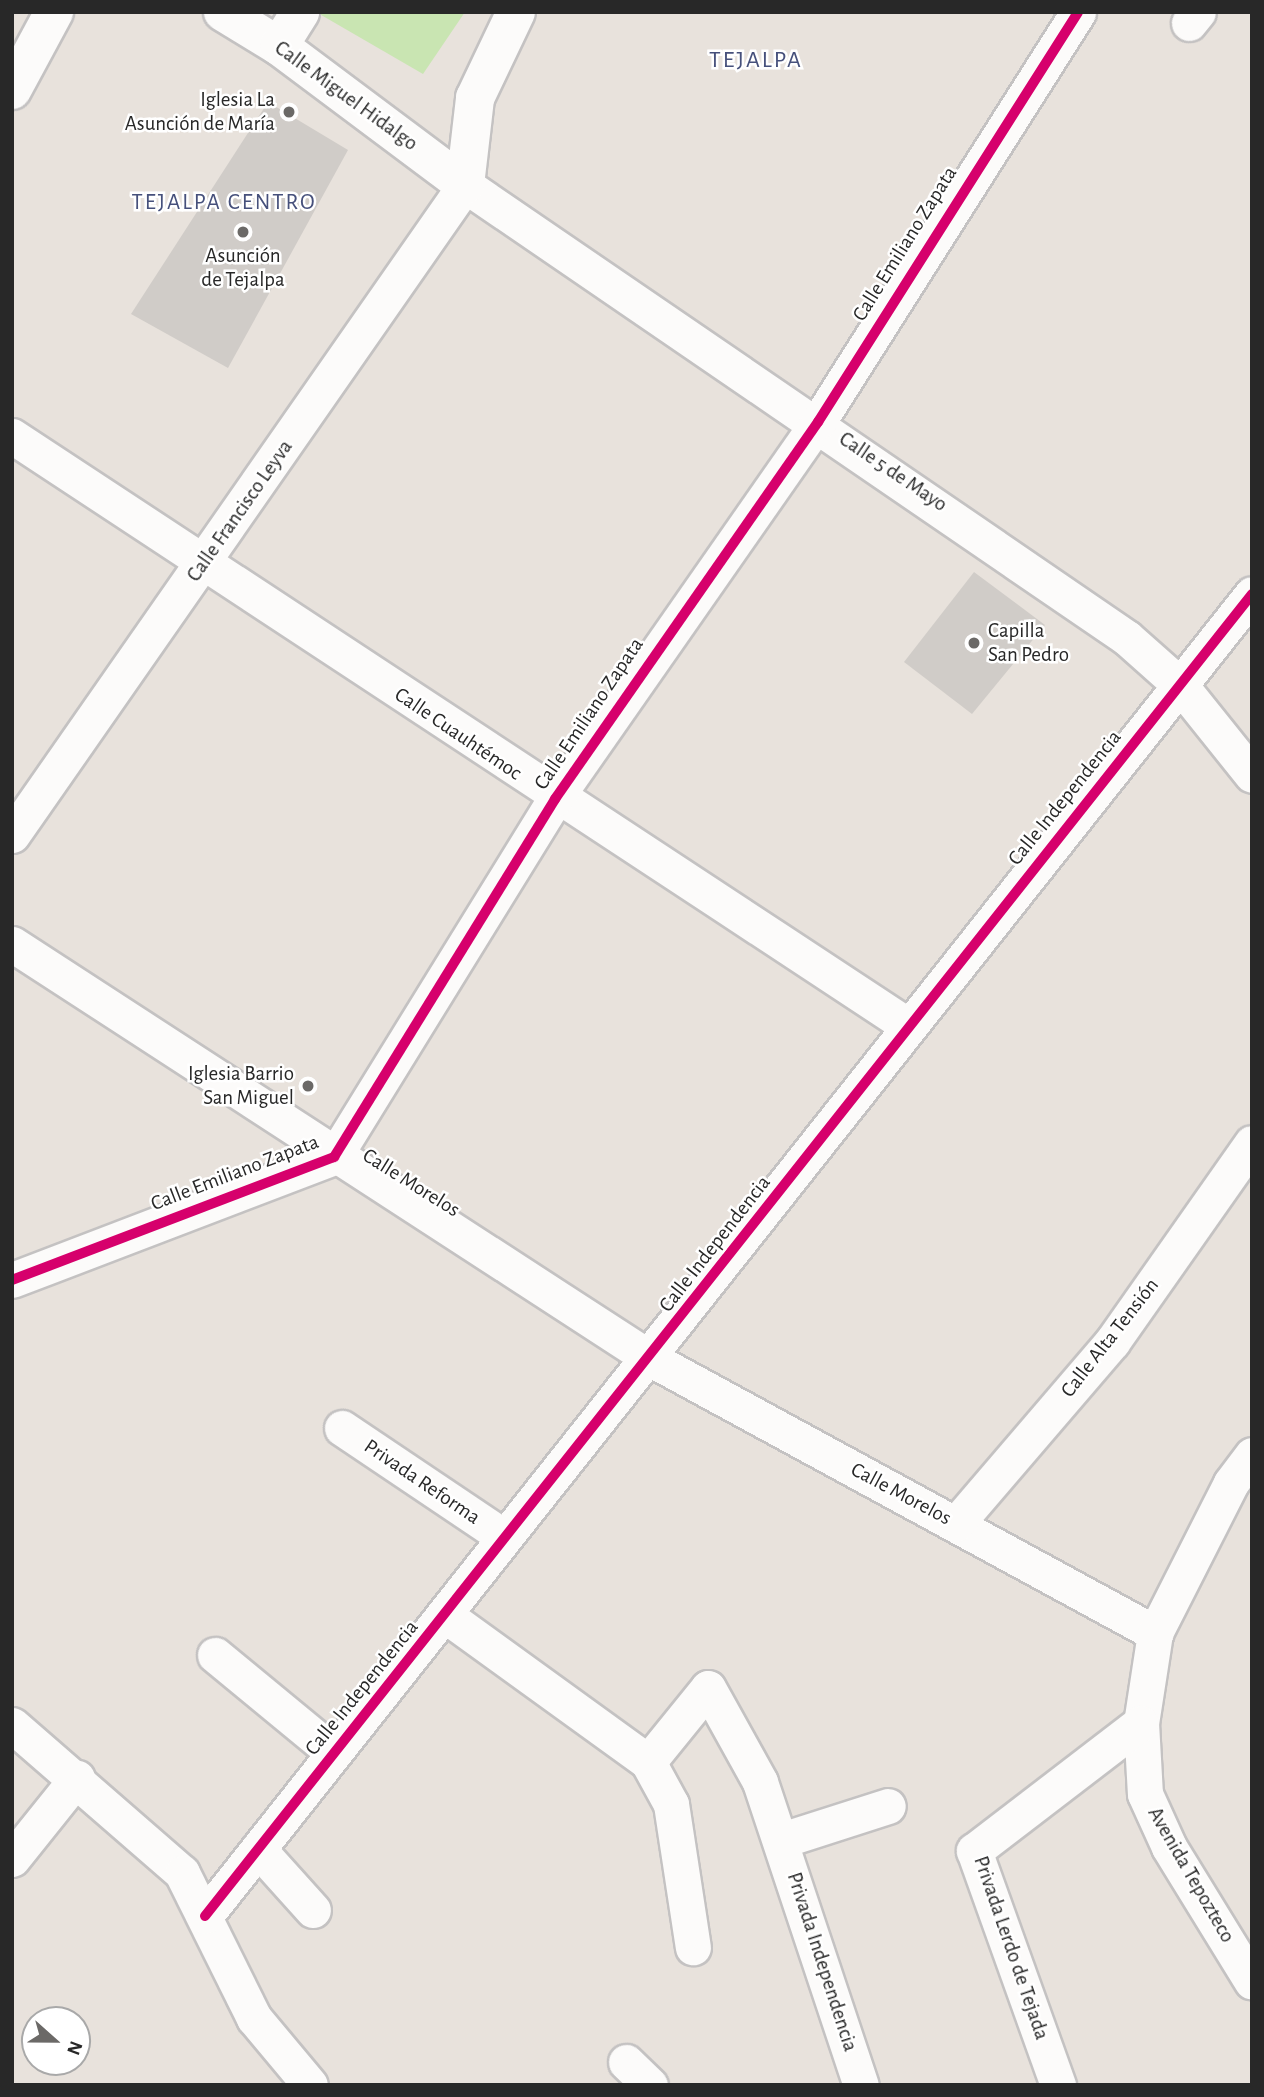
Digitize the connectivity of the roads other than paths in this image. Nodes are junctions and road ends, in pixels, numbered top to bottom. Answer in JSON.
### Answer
{"nodes":[{"id":1,"x":54,"y":12,"type":"edge"},
{"id":2,"x":223,"y":12,"type":"edge"},
{"id":3,"x":300,"y":12,"type":"edge"},
{"id":4,"x":516,"y":12,"type":"edge"},
{"id":5,"x":1078,"y":12,"type":"edge"},
{"id":6,"x":279,"y":46,"type":"junction"},
{"id":7,"x":12,"y":90,"type":"edge"},
{"id":8,"x":465,"y":185,"type":"junction"},
{"id":9,"x":818,"y":422,"type":"junction"},
{"id":10,"x":12,"y":436,"type":"edge"},
{"id":11,"x":203,"y":564,"type":"junction"},
{"id":12,"x":1252,"y":594,"type":"edge"},
{"id":13,"x":1180,"y":685,"type":"junction"},
{"id":14,"x":1252,"y":775,"type":"edge"},
{"id":15,"x":555,"y":799,"type":"junction"},
{"id":16,"x":12,"y":835,"type":"edge"},
{"id":17,"x":12,"y":944,"type":"edge"},
{"id":18,"x":907,"y":1026,"type":"junction"},
{"id":19,"x":1252,"y":1143,"type":"edge"},
{"id":20,"x":334,"y":1157,"type":"junction"},
{"id":21,"x":12,"y":1280,"type":"edge"},
{"id":22,"x":651,"y":1359,"type":"junction"},
{"id":23,"x":342,"y":1428,"type":"dead end"},
{"id":24,"x":1252,"y":1455,"type":"edge"},
{"id":25,"x":956,"y":1524,"type":"junction"},
{"id":26,"x":503,"y":1536,"type":"junction"},
{"id":27,"x":445,"y":1615,"type":"junction"},
{"id":28,"x":1155,"y":1633,"type":"junction"},
{"id":29,"x":215,"y":1655,"type":"dead end"},
{"id":30,"x":1141,"y":1723,"type":"junction"},
{"id":31,"x":12,"y":1724,"type":"edge"},
{"id":32,"x":334,"y":1753,"type":"junction"},
{"id":33,"x":648,"y":1762,"type":"junction"},
{"id":34,"x":76,"y":1778,"type":"junction"},
{"id":35,"x":888,"y":1806,"type":"dead end"},
{"id":36,"x":782,"y":1840,"type":"junction"},
{"id":37,"x":258,"y":1849,"type":"junction"},
{"id":38,"x":12,"y":1859,"type":"edge"},
{"id":39,"x":313,"y":1910,"type":"dead end"},
{"id":40,"x":205,"y":1916,"type":"junction"},
{"id":41,"x":693,"y":1947,"type":"dead end"},
{"id":42,"x":1252,"y":1982,"type":"edge"},
{"id":43,"x":310,"y":2085,"type":"edge"},
{"id":44,"x":861,"y":2085,"type":"edge"},
{"id":45,"x":1058,"y":2085,"type":"edge"}],
"edges":[{"from":1,"to":7,"type":"street"},
{"from":2,"to":6,"type":"street","name":"Calle Miguel Hidalgo"},
{"from":3,"to":6,"type":"street"},
{"from":4,"to":8,"type":"street"},
{"from":5,"to":9,"type":"street","name":"Calle Emiliano Zapata"},
{"from":6,"to":8,"type":"street","name":"Calle Miguel Hidalgo"},
{"from":8,"to":9,"type":"street","name":"Calle 5 de Mayo"},
{"from":8,"to":11,"type":"street","name":"Calle Francisco Leyva"},
{"from":9,"to":13,"type":"street","name":"Calle 5 de Mayo"},
{"from":9,"to":15,"type":"street","name":"Calle Emiliano Zapata"},
{"from":10,"to":11,"type":"street","name":"Calle Cuauhtémoc"},
{"from":11,"to":15,"type":"street","name":"Calle Cuauhtémoc"},
{"from":11,"to":16,"type":"street","name":"Calle Francisco Leyva"},
{"from":12,"to":13,"type":"street","name":"Calle Independencia"},
{"from":13,"to":14,"type":"street","name":"Calle 5 de Mayo"},
{"from":13,"to":18,"type":"street","name":"Calle Independencia"},
{"from":15,"to":18,"type":"street","name":"Calle Cuauhtémoc"},
{"from":15,"to":20,"type":"street","name":"Calle Emiliano Zapata"},
{"from":17,"to":20,"type":"street","name":"Calle Morelos"},
{"from":18,"to":22,"type":"street","name":"Calle Independencia"},
{"from":19,"to":25,"type":"street","name":"Calle Alta Tensión"},
{"from":20,"to":21,"type":"street","name":"Calle Emiliano Zapata"},
{"from":20,"to":22,"type":"street","name":"Calle Morelos"},
{"from":22,"to":25,"type":"street","name":"Calle Morelos"},
{"from":22,"to":26,"type":"street","name":"Calle Independencia"},
{"from":23,"to":26,"type":"street","name":"Privada Reforma"},
{"from":24,"to":28,"type":"street","name":"Avenida Tepozteco"},
{"from":25,"to":28,"type":"street","name":"Calle Morelos"},
{"from":26,"to":27,"type":"street","name":"Calle Independencia"},
{"from":27,"to":32,"type":"street","name":"Calle Independencia"},
{"from":27,"to":33,"type":"street"},
{"from":28,"to":30,"type":"street","name":"Avenida Tepozteco"},
{"from":29,"to":32,"type":"street"},
{"from":30,"to":42,"type":"street","name":"Avenida Tepozteco"},
{"from":30,"to":45,"type":"street","name":"Privada Lerdo de Tejada"},
{"from":31,"to":34,"type":"street"},
{"from":32,"to":37,"type":"street","name":"Calle Independencia"},
{"from":33,"to":36,"type":"street","name":"Privada Independencia"},
{"from":33,"to":41,"type":"street"},
{"from":34,"to":38,"type":"street"},
{"from":34,"to":40,"type":"street"},
{"from":35,"to":36,"type":"street"},
{"from":36,"to":44,"type":"street","name":"Privada Independencia"},
{"from":37,"to":39,"type":"street"},
{"from":37,"to":40,"type":"street","name":"Calle Independencia"},
{"from":40,"to":43,"type":"street"}]}
